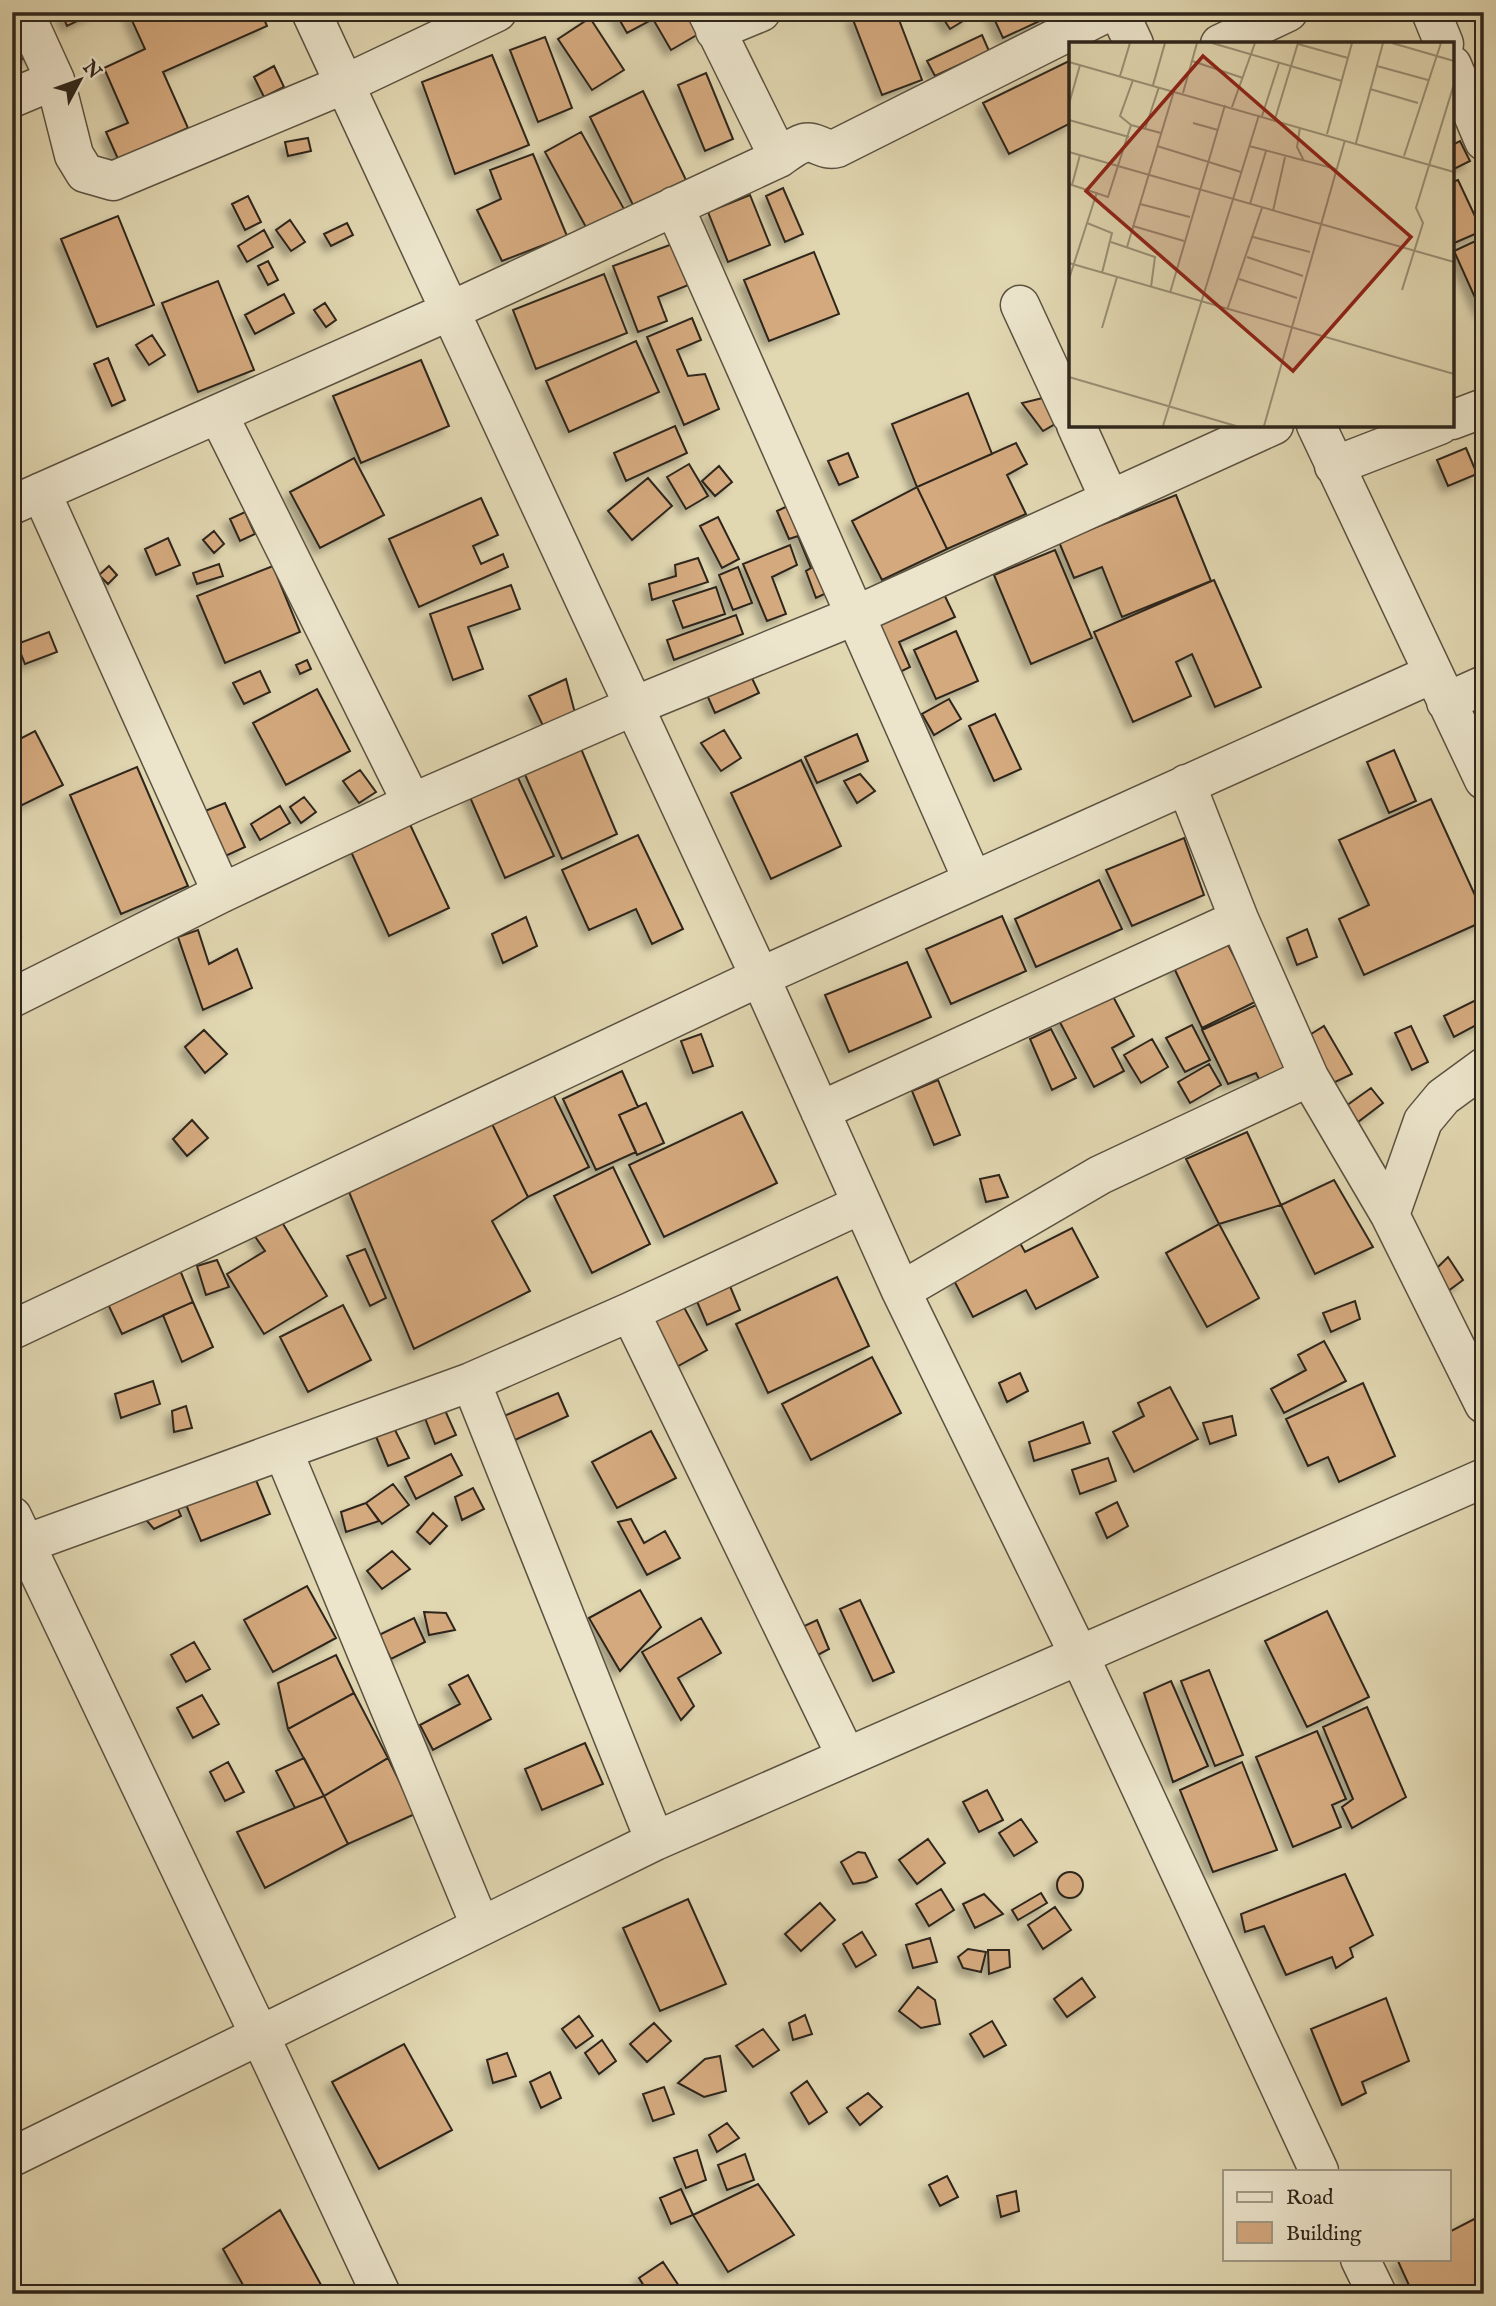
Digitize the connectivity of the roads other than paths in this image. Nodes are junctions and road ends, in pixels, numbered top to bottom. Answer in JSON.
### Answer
{"nodes":[{"id":1,"x":24,"y":12,"type":"edge"},
{"id":2,"x":311,"y":12,"type":"edge"},
{"id":3,"x":497,"y":12,"type":"edge"},
{"id":4,"x":761,"y":12,"type":"edge"},
{"id":5,"x":1108,"y":12,"type":"edge"},
{"id":6,"x":1118,"y":12,"type":"edge"},
{"id":7,"x":1288,"y":12,"type":"edge"},
{"id":8,"x":1431,"y":12,"type":"edge"},
{"id":9,"x":711,"y":22,"type":"edge"},
{"id":10,"x":1133,"y":42,"type":"edge"},
{"id":11,"x":1224,"y":42,"type":"edge"},
{"id":12,"x":1443,"y":42,"type":"edge"},
{"id":13,"x":1454,"y":70,"type":"edge"},
{"id":14,"x":55,"y":80,"type":"junction"},
{"id":15,"x":345,"y":84,"type":"junction"},
{"id":16,"x":12,"y":98,"type":"edge"},
{"id":17,"x":1484,"y":141,"type":"edge"},
{"id":18,"x":779,"y":158,"type":"junction"},
{"id":19,"x":674,"y":206,"type":"junction"},
{"id":20,"x":1020,"y":305,"type":"dead end"},
{"id":21,"x":450,"y":311,"type":"junction"},
{"id":22,"x":1484,"y":408,"type":"edge"},
{"id":23,"x":1069,"y":411,"type":"edge"},
{"id":24,"x":218,"y":414,"type":"junction"},
{"id":25,"x":1454,"y":419,"type":"edge"},
{"id":26,"x":1077,"y":427,"type":"edge"},
{"id":27,"x":1270,"y":427,"type":"edge"},
{"id":28,"x":1316,"y":427,"type":"edge"},
{"id":29,"x":1435,"y":427,"type":"edge"},
{"id":30,"x":1334,"y":466,"type":"junction"},
{"id":31,"x":26,"y":499,"type":"edge"},
{"id":32,"x":1110,"y":500,"type":"junction"},
{"id":33,"x":854,"y":615,"type":"junction"},
{"id":34,"x":1484,"y":685,"type":"edge"},
{"id":35,"x":1439,"y":688,"type":"junction"},
{"id":36,"x":634,"y":706,"type":"junction"},
{"id":37,"x":1484,"y":780,"type":"edge"},
{"id":38,"x":1186,"y":784,"type":"junction"},
{"id":39,"x":412,"y":803,"type":"junction"},
{"id":40,"x":973,"y":881,"type":"junction"},
{"id":41,"x":222,"y":894,"type":"junction"},
{"id":42,"x":1239,"y":919,"type":"junction"},
{"id":43,"x":760,"y":977,"type":"junction"},
{"id":44,"x":12,"y":998,"type":"edge"},
{"id":45,"x":1484,"y":1067,"type":"edge"},
{"id":46,"x":1309,"y":1077,"type":"junction"},
{"id":47,"x":820,"y":1111,"type":"junction"},
{"id":48,"x":862,"y":1204,"type":"junction"},
{"id":49,"x":1390,"y":1215,"type":"junction"},
{"id":50,"x":901,"y":1291,"type":"junction"},
{"id":51,"x":631,"y":1312,"type":"junction"},
{"id":52,"x":12,"y":1331,"type":"edge"},
{"id":53,"x":471,"y":1381,"type":"junction"},
{"id":54,"x":1484,"y":1404,"type":"edge"},
{"id":55,"x":283,"y":1451,"type":"junction"},
{"id":56,"x":1484,"y":1478,"type":"edge"},
{"id":57,"x":19,"y":1530,"type":"edge"},
{"id":58,"x":1079,"y":1655,"type":"junction"},
{"id":59,"x":846,"y":1756,"type":"junction"},
{"id":60,"x":655,"y":1841,"type":"junction"},
{"id":61,"x":480,"y":1925,"type":"junction"},
{"id":62,"x":259,"y":2034,"type":"junction"},
{"id":63,"x":12,"y":2157,"type":"edge"},
{"id":64,"x":1320,"y":2170,"type":"edge"},
{"id":65,"x":1360,"y":2260,"type":"edge"},
{"id":66,"x":381,"y":2294,"type":"edge"},
{"id":67,"x":1377,"y":2294,"type":"edge"}],
"edges":[{"from":1,"to":14,"type":"street"},
{"from":2,"to":15,"type":"street"},
{"from":3,"to":15,"type":"street"},
{"from":4,"to":9,"type":"street"},
{"from":5,"to":18,"type":"street"},
{"from":6,"to":10,"type":"street"},
{"from":7,"to":11,"type":"street"},
{"from":8,"to":12,"type":"street"},
{"from":9,"to":18,"type":"street"},
{"from":13,"to":17,"type":"street"},
{"from":14,"to":15,"type":"street"},
{"from":14,"to":16,"type":"street"},
{"from":15,"to":21,"type":"street"},
{"from":18,"to":19,"type":"street"},
{"from":19,"to":21,"type":"street"},
{"from":19,"to":33,"type":"street"},
{"from":20,"to":23,"type":"street"},
{"from":21,"to":24,"type":"street"},
{"from":21,"to":36,"type":"street"},
{"from":22,"to":25,"type":"street"},
{"from":24,"to":31,"type":"street"},
{"from":24,"to":39,"type":"street"},
{"from":26,"to":32,"type":"street"},
{"from":27,"to":32,"type":"street"},
{"from":28,"to":30,"type":"street"},
{"from":29,"to":30,"type":"street"},
{"from":30,"to":35,"type":"street"},
{"from":31,"to":41,"type":"street"},
{"from":32,"to":33,"type":"street"},
{"from":33,"to":36,"type":"street"},
{"from":33,"to":40,"type":"street"},
{"from":34,"to":35,"type":"street"},
{"from":35,"to":37,"type":"street"},
{"from":35,"to":38,"type":"street"},
{"from":36,"to":39,"type":"street"},
{"from":36,"to":43,"type":"street"},
{"from":38,"to":40,"type":"street"},
{"from":38,"to":42,"type":"street"},
{"from":39,"to":41,"type":"street"},
{"from":40,"to":43,"type":"street"},
{"from":41,"to":44,"type":"street"},
{"from":42,"to":46,"type":"street"},
{"from":42,"to":47,"type":"street"},
{"from":43,"to":47,"type":"street"},
{"from":43,"to":52,"type":"street"},
{"from":45,"to":49,"type":"street"},
{"from":46,"to":49,"type":"street"},
{"from":46,"to":50,"type":"street"},
{"from":47,"to":48,"type":"street"},
{"from":48,"to":50,"type":"street"},
{"from":48,"to":51,"type":"street"},
{"from":49,"to":54,"type":"street"},
{"from":50,"to":58,"type":"street"},
{"from":51,"to":53,"type":"street"},
{"from":51,"to":59,"type":"street"},
{"from":53,"to":55,"type":"street"},
{"from":53,"to":60,"type":"street"},
{"from":55,"to":57,"type":"street"},
{"from":55,"to":61,"type":"street"},
{"from":56,"to":58,"type":"street"},
{"from":57,"to":62,"type":"street"},
{"from":58,"to":59,"type":"street"},
{"from":58,"to":64,"type":"street"},
{"from":59,"to":60,"type":"street"},
{"from":60,"to":61,"type":"street"},
{"from":61,"to":62,"type":"street"},
{"from":62,"to":63,"type":"street"},
{"from":62,"to":66,"type":"street"},
{"from":65,"to":67,"type":"street"}]}
